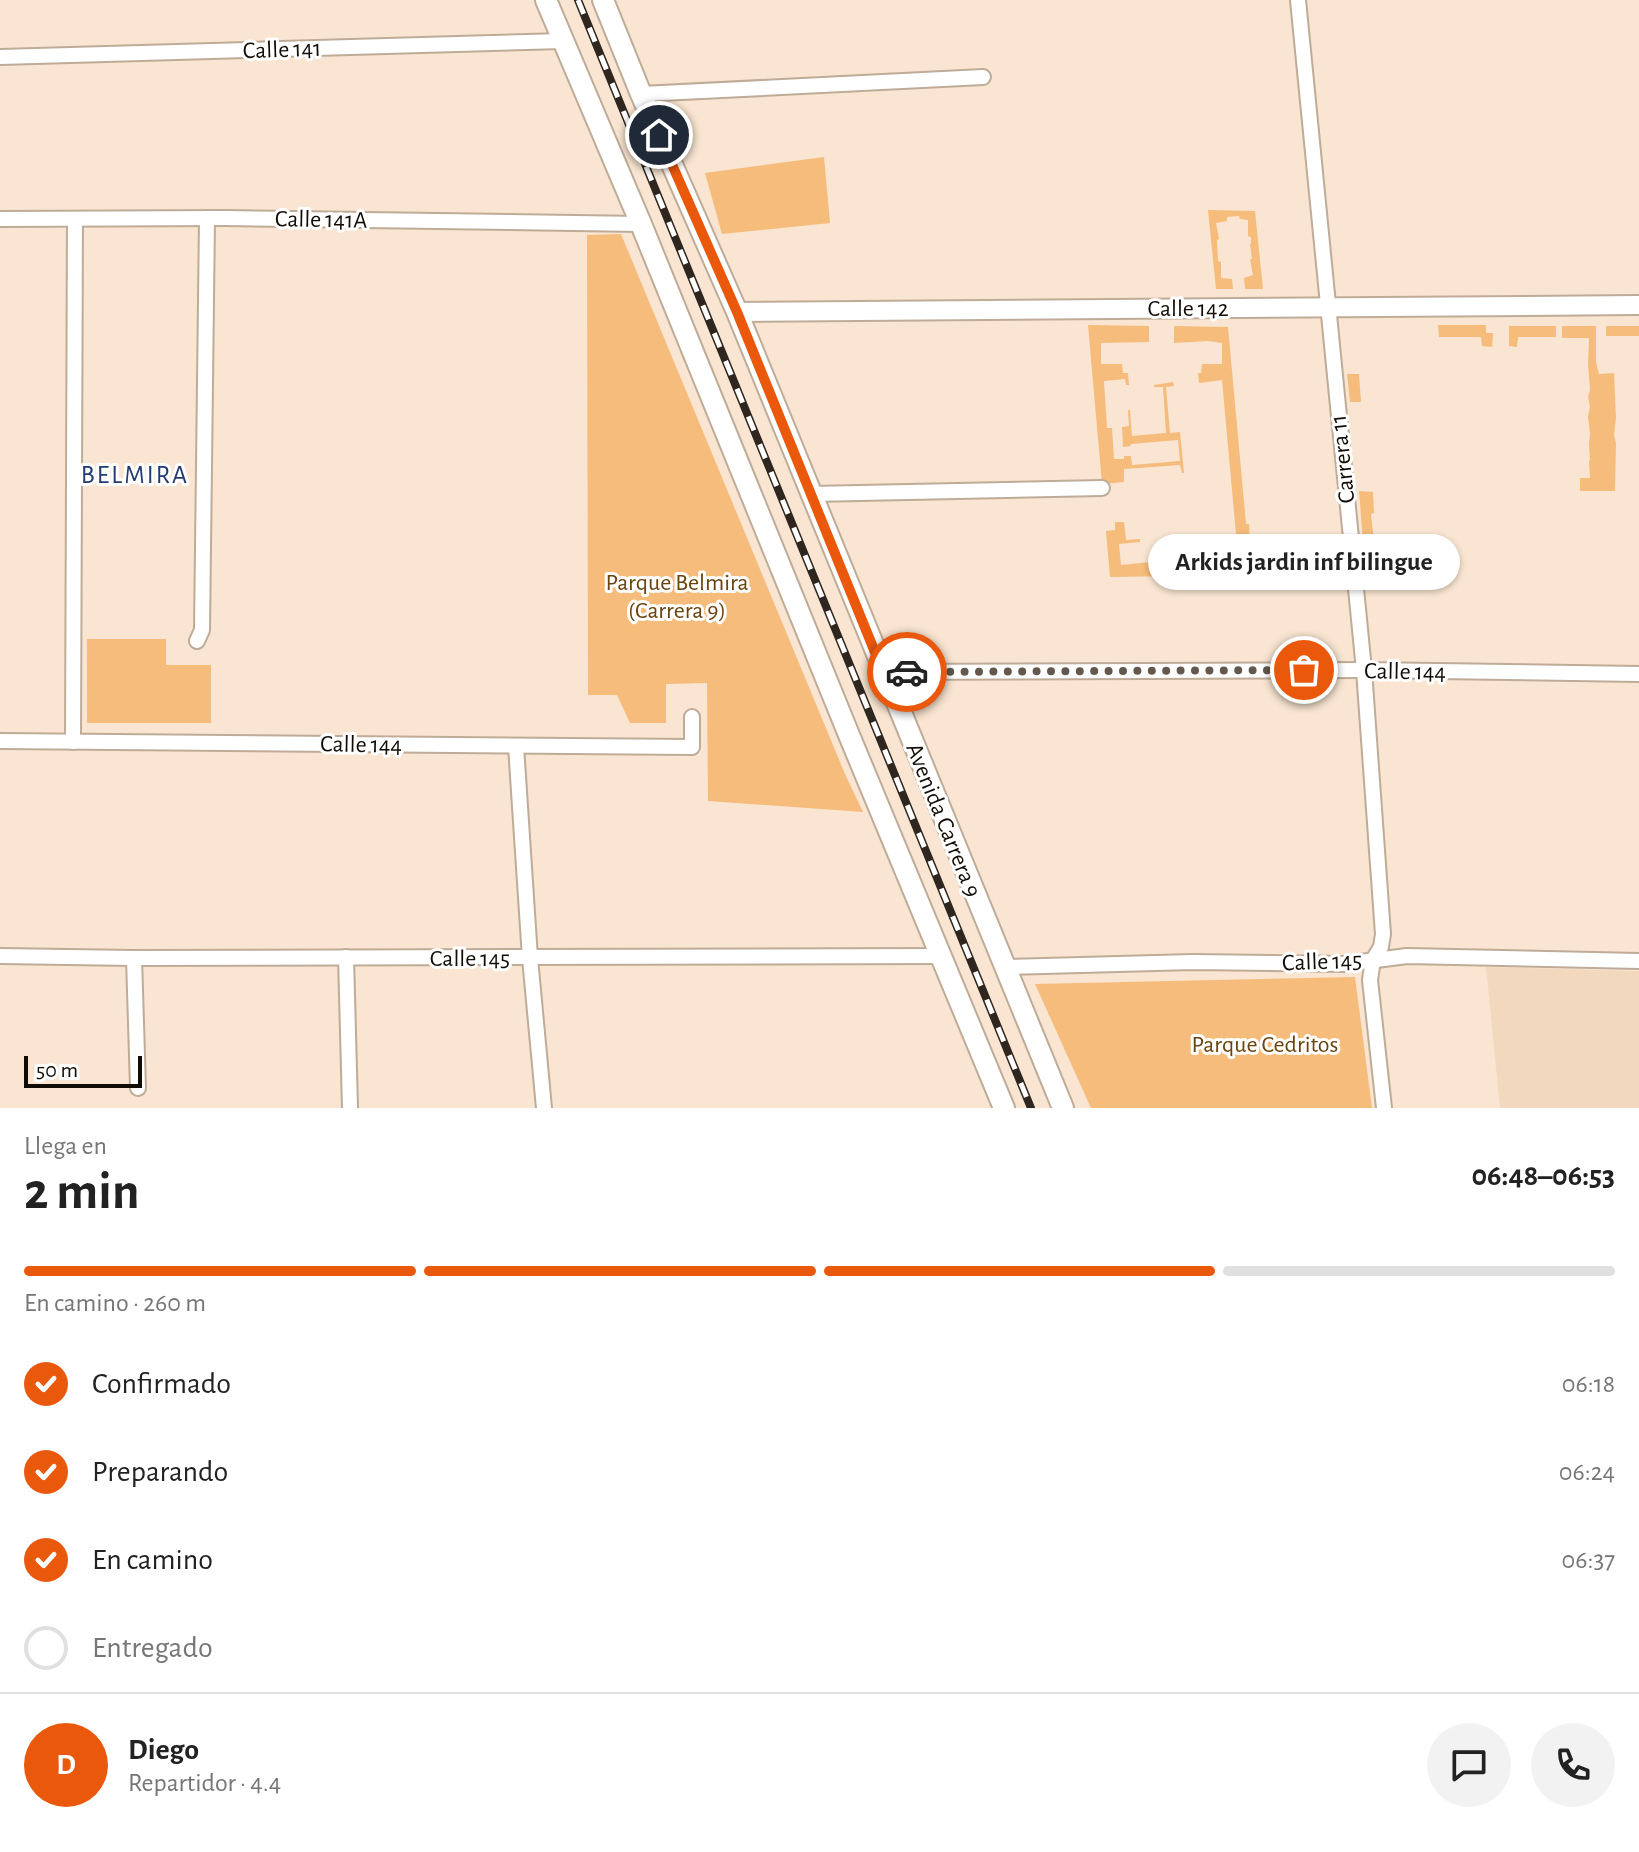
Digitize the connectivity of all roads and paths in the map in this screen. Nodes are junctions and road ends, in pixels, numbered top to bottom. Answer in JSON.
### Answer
{"nodes":[{"id":1,"x":546,"y":0,"type":"edge"},
{"id":2,"x":603,"y":0,"type":"edge"},
{"id":3,"x":1298,"y":0,"type":"edge"},
{"id":4,"x":563,"y":41,"type":"junction"},
{"id":5,"x":0,"y":57,"type":"edge"},
{"id":6,"x":983,"y":77,"type":"dead end"},
{"id":7,"x":641,"y":94,"type":"junction"},
{"id":8,"x":207,"y":218,"type":"junction"},
{"id":9,"x":0,"y":219,"type":"edge"},
{"id":10,"x":75,"y":219,"type":"junction"},
{"id":11,"x":641,"y":224,"type":"junction"},
{"id":12,"x":1639,"y":305,"type":"edge"},
{"id":13,"x":1327,"y":307,"type":"junction"},
{"id":14,"x":737,"y":312,"type":"junction"},
{"id":15,"x":1102,"y":488,"type":"dead end"},
{"id":16,"x":811,"y":494,"type":"junction"},
{"id":17,"x":197,"y":641,"type":"dead end"},
{"id":18,"x":1364,"y":670,"type":"junction"},
{"id":19,"x":883,"y":672,"type":"junction"},
{"id":20,"x":1639,"y":674,"type":"edge"},
{"id":21,"x":692,"y":717,"type":"dead end"},
{"id":22,"x":0,"y":741,"type":"edge"},
{"id":23,"x":73,"y":742,"type":"junction"},
{"id":24,"x":516,"y":746,"type":"junction"},
{"id":25,"x":0,"y":956,"type":"edge"},
{"id":26,"x":941,"y":956,"type":"junction"},
{"id":27,"x":346,"y":957,"type":"junction"},
{"id":28,"x":134,"y":958,"type":"junction"},
{"id":29,"x":530,"y":958,"type":"junction"},
{"id":30,"x":1373,"y":960,"type":"junction"},
{"id":31,"x":1639,"y":961,"type":"edge"},
{"id":32,"x":1004,"y":967,"type":"junction"},
{"id":33,"x":138,"y":1088,"type":"dead end"},
{"id":34,"x":350,"y":1108,"type":"edge"},
{"id":35,"x":544,"y":1108,"type":"edge"},
{"id":36,"x":1004,"y":1108,"type":"edge"},
{"id":37,"x":1063,"y":1108,"type":"edge"},
{"id":38,"x":1384,"y":1108,"type":"edge"}],
"edges":[{"from":1,"to":4,"type":"main road"},
{"from":2,"to":7,"type":"main road","name":"Avenida Carrera 9"},
{"from":3,"to":13,"type":"street","name":"Carrera 11"},
{"from":4,"to":5,"type":"street","name":"Calle 141"},
{"from":4,"to":11,"type":"main road"},
{"from":6,"to":7,"type":"street"},
{"from":7,"to":14,"type":"main road","name":"Avenida Carrera 9"},
{"from":8,"to":10,"type":"street","name":"Calle 141A"},
{"from":8,"to":11,"type":"street","name":"Calle 141A"},
{"from":8,"to":17,"type":"street"},
{"from":9,"to":10,"type":"street","name":"Calle 141A"},
{"from":10,"to":23,"type":"street"},
{"from":11,"to":26,"type":"main road"},
{"from":12,"to":13,"type":"main road","name":"Calle 142"},
{"from":13,"to":14,"type":"main road","name":"Calle 142"},
{"from":13,"to":18,"type":"street","name":"Carrera 11"},
{"from":14,"to":16,"type":"main road","name":"Avenida Carrera 9"},
{"from":15,"to":16,"type":"street"},
{"from":16,"to":19,"type":"main road","name":"Avenida Carrera 9"},
{"from":18,"to":19,"type":"street","name":"Calle 144"},
{"from":18,"to":20,"type":"street","name":"Calle 144"},
{"from":18,"to":30,"type":"street","name":"Carrera 11"},
{"from":19,"to":32,"type":"main road","name":"Avenida Carrera 9"},
{"from":21,"to":24,"type":"street","name":"Calle 144"},
{"from":22,"to":23,"type":"street","name":"Calle 144"},
{"from":23,"to":24,"type":"street","name":"Calle 144"},
{"from":24,"to":29,"type":"street"},
{"from":25,"to":28,"type":"street","name":"Calle 145"},
{"from":26,"to":29,"type":"street","name":"Calle 145"},
{"from":26,"to":36,"type":"main road"},
{"from":27,"to":28,"type":"street","name":"Calle 145"},
{"from":27,"to":29,"type":"street","name":"Calle 145"},
{"from":27,"to":34,"type":"street"},
{"from":28,"to":33,"type":"street"},
{"from":29,"to":35,"type":"street"},
{"from":30,"to":31,"type":"street","name":"Calle 145"},
{"from":30,"to":32,"type":"street","name":"Calle 145"},
{"from":30,"to":38,"type":"street","name":"Carrera 11"},
{"from":32,"to":37,"type":"main road","name":"Avenida Carrera 9"}]}
